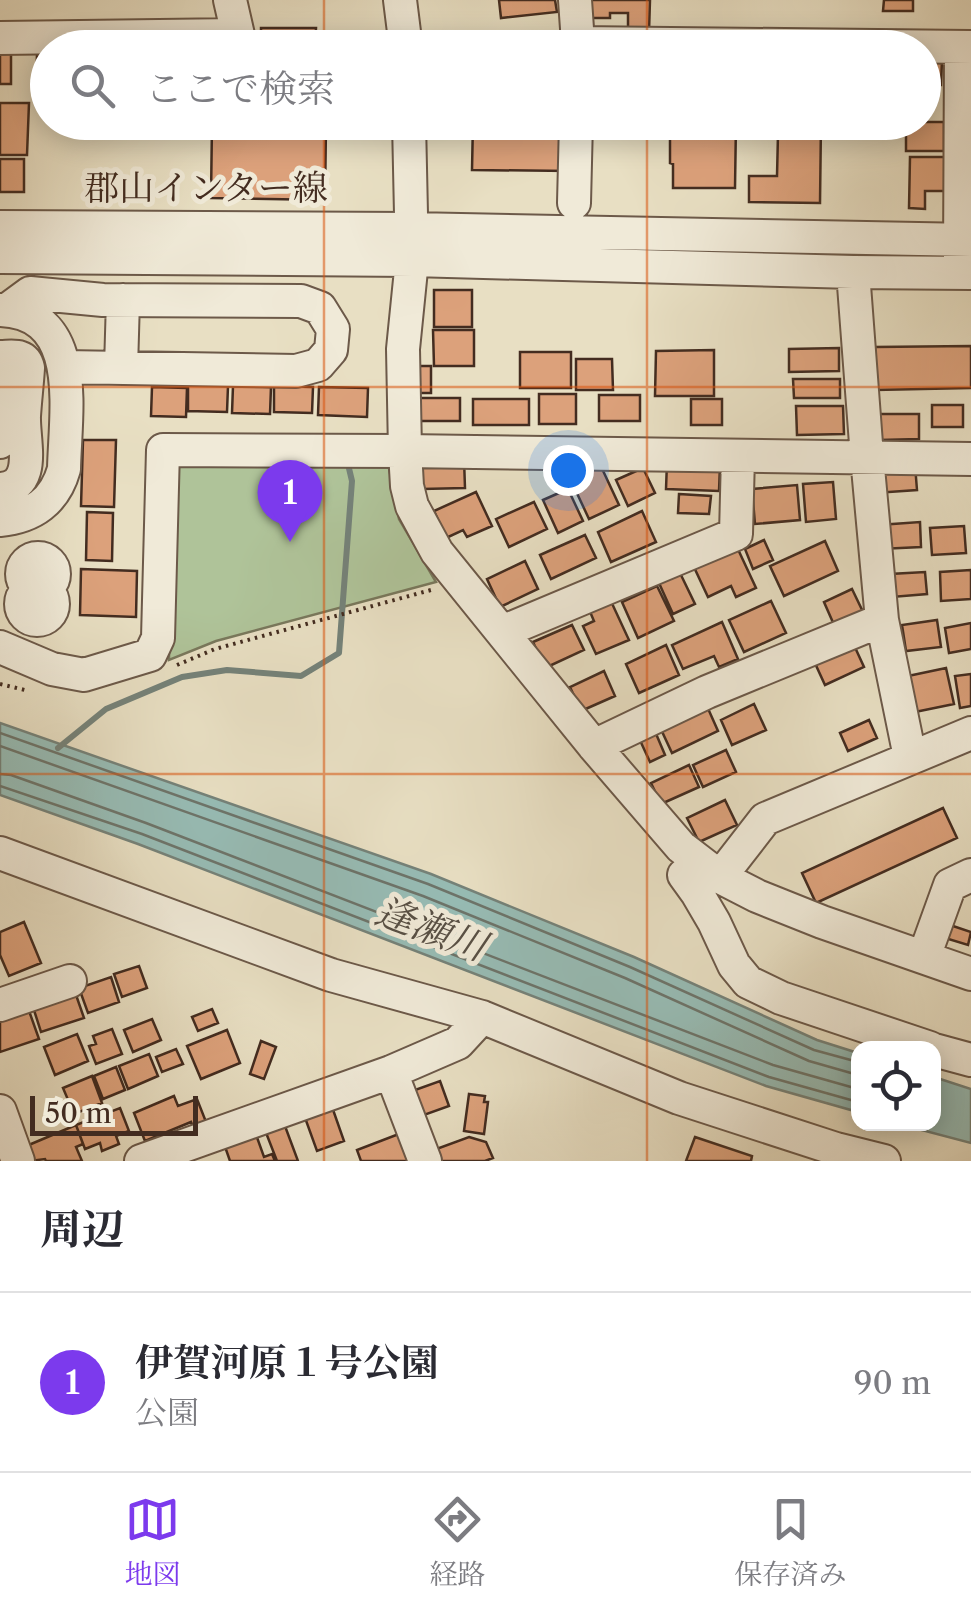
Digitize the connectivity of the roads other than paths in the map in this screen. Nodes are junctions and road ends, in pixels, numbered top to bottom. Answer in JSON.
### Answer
{"nodes":[{"id":1,"x":230,"y":0,"type":"edge"},
{"id":2,"x":400,"y":0,"type":"edge"},
{"id":3,"x":575,"y":0,"type":"edge"},
{"id":4,"x":237,"y":30,"type":"edge"},
{"id":5,"x":404,"y":30,"type":"edge"},
{"id":6,"x":577,"y":30,"type":"edge"},
{"id":7,"x":0,"y":38,"type":"edge"},
{"id":8,"x":30,"y":38,"type":"edge"},
{"id":9,"x":941,"y":47,"type":"edge"},
{"id":10,"x":966,"y":47,"type":"edge"},
{"id":11,"x":409,"y":140,"type":"edge"},
{"id":12,"x":576,"y":140,"type":"edge"},
{"id":13,"x":574,"y":203,"type":"dead end"},
{"id":14,"x":0,"y":227,"type":"edge"},
{"id":15,"x":966,"y":239,"type":"edge"},
{"id":16,"x":412,"y":244,"type":"junction"},
{"id":17,"x":0,"y":257,"type":"edge"},
{"id":18,"x":853,"y":272,"type":"junction"},
{"id":19,"x":966,"y":272,"type":"edge"},
{"id":20,"x":113,"y":300,"type":"junction"},
{"id":21,"x":3,"y":310,"type":"edge"},
{"id":22,"x":49,"y":332,"type":"junction"},
{"id":23,"x":0,"y":357,"type":"edge"},
{"id":24,"x":65,"y":367,"type":"junction"},
{"id":25,"x":121,"y":368,"type":"junction"},
{"id":26,"x":0,"y":374,"type":"edge"},
{"id":27,"x":65,"y":421,"type":"junction"},
{"id":28,"x":6,"y":426,"type":"edge"},
{"id":29,"x":405,"y":451,"type":"junction"},
{"id":30,"x":738,"y":456,"type":"junction"},
{"id":31,"x":866,"y":458,"type":"junction"},
{"id":32,"x":971,"y":459,"type":"edge"},
{"id":33,"x":0,"y":488,"type":"edge"},
{"id":34,"x":0,"y":520,"type":"edge"},
{"id":35,"x":38,"y":546,"type":"junction"},
{"id":36,"x":0,"y":567,"type":"edge"},
{"id":37,"x":882,"y":620,"type":"junction"},
{"id":38,"x":502,"y":632,"type":"junction"},
{"id":39,"x":0,"y":647,"type":"edge"},
{"id":40,"x":971,"y":734,"type":"edge"},
{"id":41,"x":594,"y":746,"type":"junction"},
{"id":42,"x":910,"y":757,"type":"junction"},
{"id":43,"x":0,"y":853,"type":"edge"},
{"id":44,"x":684,"y":875,"type":"dead end"},
{"id":45,"x":971,"y":876,"type":"edge"},
{"id":46,"x":720,"y":877,"type":"junction"},
{"id":47,"x":924,"y":957,"type":"junction"},
{"id":48,"x":971,"y":974,"type":"edge"},
{"id":49,"x":70,"y":981,"type":"dead end"},
{"id":50,"x":0,"y":1005,"type":"edge"},
{"id":51,"x":482,"y":1017,"type":"junction"},
{"id":52,"x":908,"y":1041,"type":"edge"},
{"id":53,"x":941,"y":1052,"type":"edge"},
{"id":54,"x":971,"y":1060,"type":"edge"},
{"id":55,"x":391,"y":1072,"type":"junction"},
{"id":56,"x":0,"y":1111,"type":"edge"},
{"id":57,"x":218,"y":1148,"type":"edge"},
{"id":58,"x":18,"y":1161,"type":"edge"},
{"id":59,"x":141,"y":1161,"type":"edge"},
{"id":60,"x":425,"y":1161,"type":"edge"},
{"id":61,"x":884,"y":1161,"type":"edge"}],
"edges":[{"from":1,"to":4,"type":"street"},
{"from":2,"to":5,"type":"street"},
{"from":3,"to":6,"type":"street"},
{"from":7,"to":8,"type":"street"},
{"from":9,"to":10,"type":"street"},
{"from":10,"to":15,"type":"street"},
{"from":11,"to":16,"type":"street"},
{"from":12,"to":13,"type":"street"},
{"from":14,"to":16,"type":"street","name":"郡山インター線"},
{"from":15,"to":16,"type":"street"},
{"from":15,"to":19,"type":"street"},
{"from":16,"to":17,"type":"street"},
{"from":16,"to":18,"type":"street"},
{"from":16,"to":29,"type":"street"},
{"from":18,"to":19,"type":"street"},
{"from":18,"to":31,"type":"street"},
{"from":20,"to":21,"type":"street"},
{"from":20,"to":22,"type":"street"},
{"from":20,"to":25,"type":"street"},
{"from":20,"to":25,"type":"street"},
{"from":21,"to":22,"type":"street"},
{"from":22,"to":24,"type":"street"},
{"from":23,"to":28,"type":"street"},
{"from":24,"to":25,"type":"street"},
{"from":24,"to":27,"type":"street"},
{"from":26,"to":28,"type":"street"},
{"from":27,"to":28,"type":"street"},
{"from":27,"to":35,"type":"street"},
{"from":28,"to":33,"type":"street"},
{"from":29,"to":30,"type":"street"},
{"from":29,"to":38,"type":"street"},
{"from":29,"to":39,"type":"street"},
{"from":30,"to":31,"type":"street"},
{"from":30,"to":38,"type":"street"},
{"from":31,"to":32,"type":"street"},
{"from":31,"to":37,"type":"street"},
{"from":34,"to":35,"type":"street"},
{"from":35,"to":36,"type":"street"},
{"from":37,"to":41,"type":"street"},
{"from":37,"to":42,"type":"street"},
{"from":38,"to":41,"type":"street"},
{"from":40,"to":42,"type":"street"},
{"from":41,"to":46,"type":"street"},
{"from":42,"to":46,"type":"street"},
{"from":43,"to":51,"type":"street"},
{"from":44,"to":52,"type":"street"},
{"from":45,"to":47,"type":"street"},
{"from":46,"to":47,"type":"street"},
{"from":47,"to":48,"type":"street"},
{"from":49,"to":50,"type":"street"},
{"from":51,"to":55,"type":"street"},
{"from":51,"to":61,"type":"street"},
{"from":53,"to":54,"type":"street"},
{"from":55,"to":57,"type":"street"},
{"from":55,"to":60,"type":"street"},
{"from":56,"to":58,"type":"street"},
{"from":57,"to":59,"type":"street"}]}
